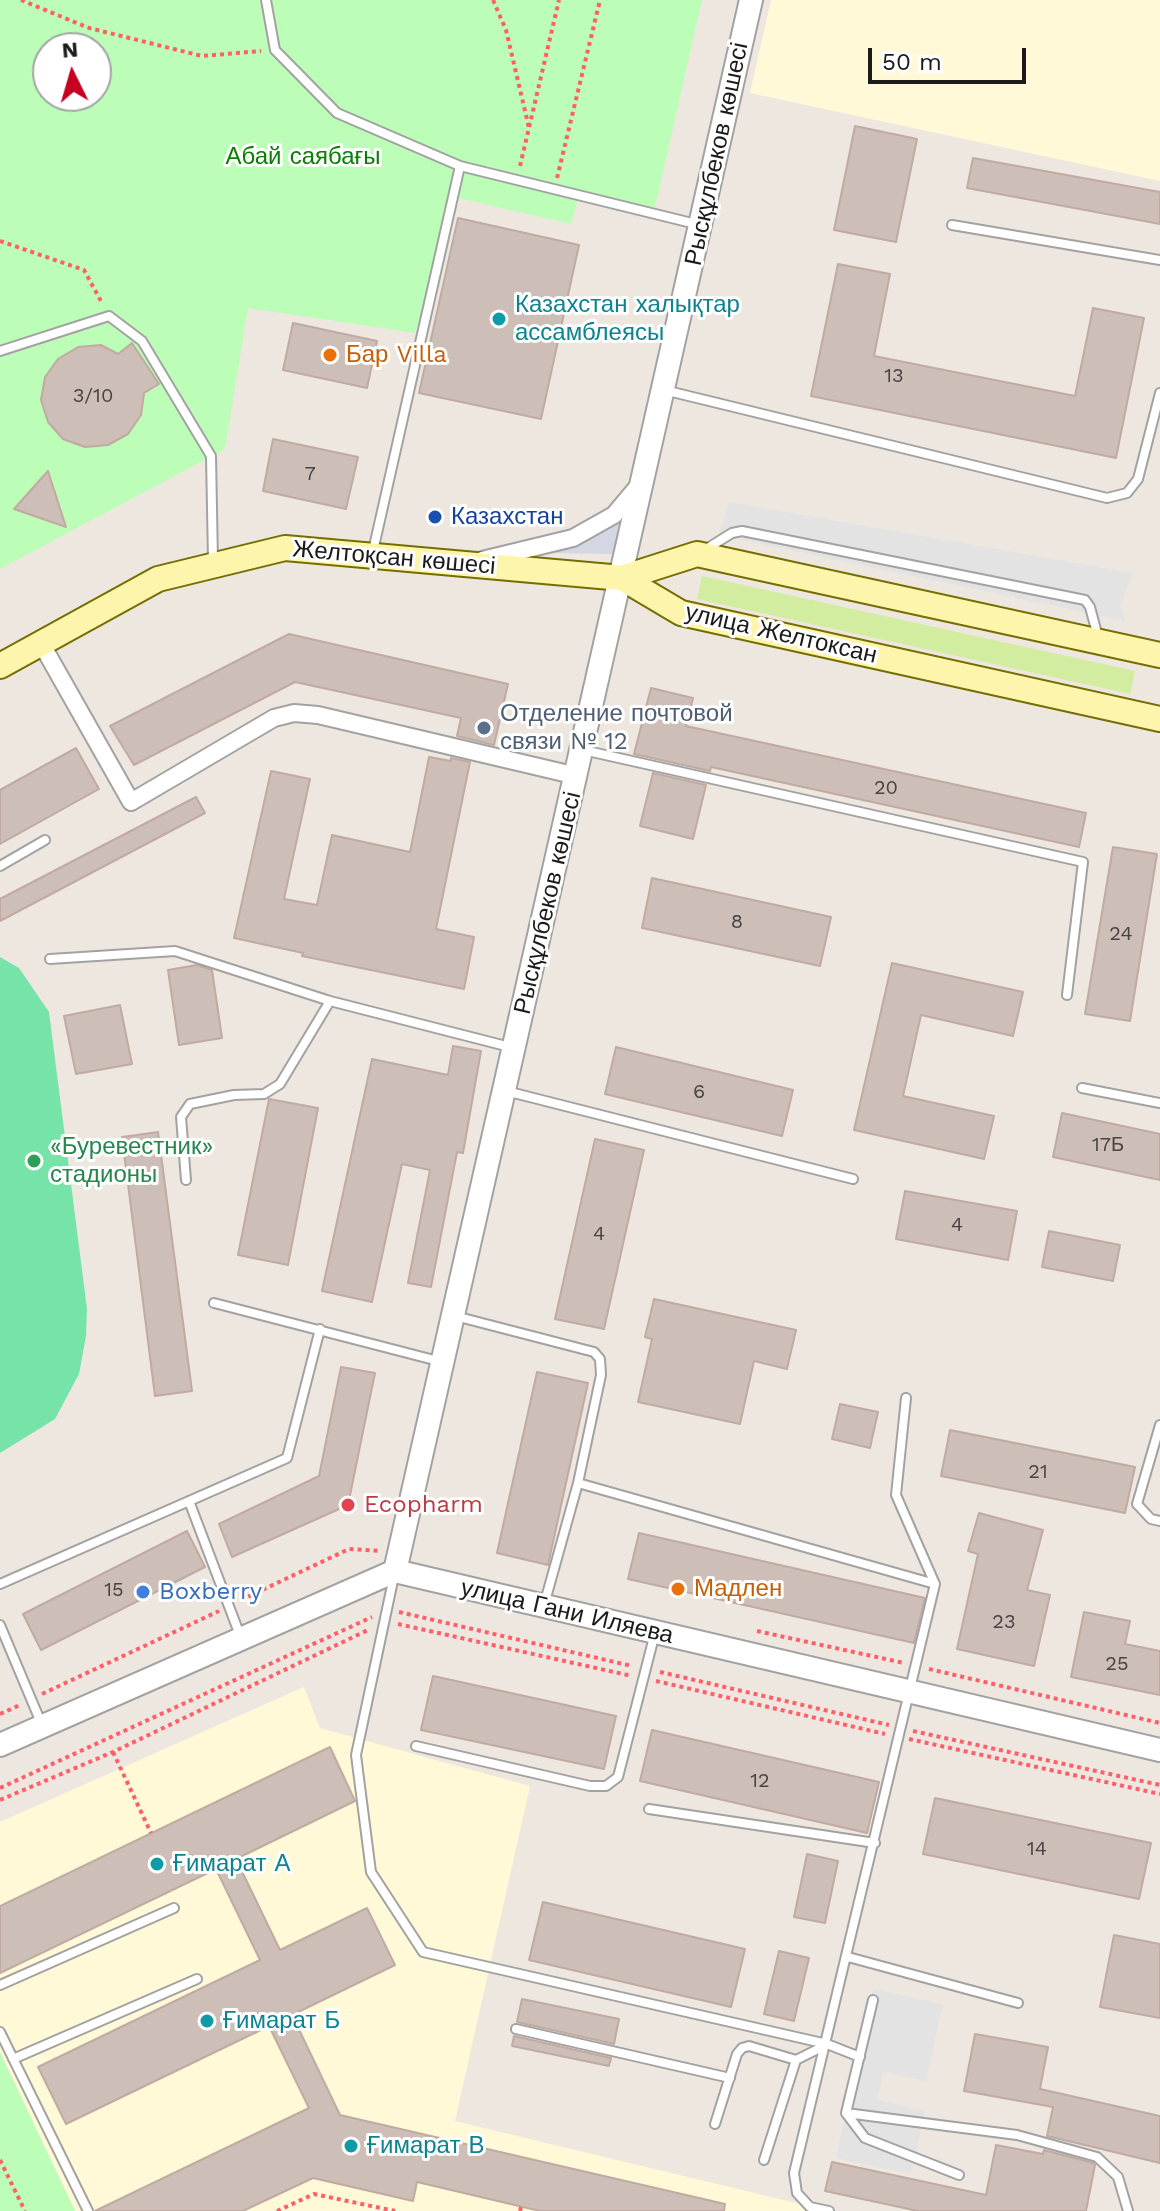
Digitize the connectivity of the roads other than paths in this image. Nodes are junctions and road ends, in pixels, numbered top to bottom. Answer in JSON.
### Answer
{"nodes":[{"id":1,"x":266,"y":0,"type":"edge"},
{"id":2,"x":751,"y":0,"type":"edge"},
{"id":3,"x":460,"y":166,"type":"junction"},
{"id":4,"x":701,"y":225,"type":"junction"},
{"id":5,"x":952,"y":225,"type":"dead end"},
{"id":6,"x":1160,"y":260,"type":"edge"},
{"id":7,"x":0,"y":351,"type":"edge"},
{"id":8,"x":664,"y":390,"type":"junction"},
{"id":9,"x":1160,"y":393,"type":"edge"},
{"id":10,"x":644,"y":480,"type":"junction"},
{"id":11,"x":697,"y":554,"type":"junction"},
{"id":12,"x":372,"y":556,"type":"junction"},
{"id":13,"x":467,"y":564,"type":"junction"},
{"id":14,"x":213,"y":565,"type":"junction"},
{"id":15,"x":622,"y":578,"type":"junction"},
{"id":16,"x":1099,"y":642,"type":"junction"},
{"id":17,"x":41,"y":643,"type":"junction"},
{"id":18,"x":1160,"y":655,"type":"edge"},
{"id":19,"x":0,"y":666,"type":"edge"},
{"id":20,"x":1160,"y":719,"type":"edge"},
{"id":21,"x":582,"y":750,"type":"junction"},
{"id":22,"x":577,"y":776,"type":"junction"},
{"id":23,"x":45,"y":840,"type":"dead end"},
{"id":24,"x":0,"y":866,"type":"edge"},
{"id":25,"x":50,"y":959,"type":"dead end"},
{"id":26,"x":1067,"y":995,"type":"dead end"},
{"id":27,"x":330,"y":1001,"type":"junction"},
{"id":28,"x":515,"y":1049,"type":"junction"},
{"id":29,"x":1082,"y":1088,"type":"dead end"},
{"id":30,"x":505,"y":1091,"type":"junction"},
{"id":31,"x":1160,"y":1103,"type":"edge"},
{"id":32,"x":853,"y":1179,"type":"dead end"},
{"id":33,"x":186,"y":1180,"type":"dead end"},
{"id":34,"x":214,"y":1303,"type":"dead end"},
{"id":35,"x":454,"y":1316,"type":"junction"},
{"id":36,"x":320,"y":1329,"type":"junction"},
{"id":37,"x":443,"y":1362,"type":"junction"},
{"id":38,"x":906,"y":1398,"type":"dead end"},
{"id":39,"x":1160,"y":1425,"type":"edge"},
{"id":40,"x":578,"y":1483,"type":"junction"},
{"id":41,"x":189,"y":1501,"type":"junction"},
{"id":42,"x":1160,"y":1521,"type":"edge"},
{"id":43,"x":395,"y":1571,"type":"junction"},
{"id":44,"x":0,"y":1584,"type":"edge"},
{"id":45,"x":935,"y":1584,"type":"junction"},
{"id":46,"x":544,"y":1606,"type":"junction"},
{"id":47,"x":0,"y":1625,"type":"edge"},
{"id":48,"x":655,"y":1632,"type":"junction"},
{"id":49,"x":241,"y":1639,"type":"junction"},
{"id":50,"x":910,"y":1693,"type":"junction"},
{"id":51,"x":44,"y":1730,"type":"junction"},
{"id":52,"x":0,"y":1745,"type":"edge"},
{"id":53,"x":416,"y":1746,"type":"dead end"},
{"id":54,"x":1160,"y":1750,"type":"edge"},
{"id":55,"x":649,"y":1809,"type":"dead end"},
{"id":56,"x":875,"y":1843,"type":"junction"},
{"id":57,"x":174,"y":1908,"type":"dead end"},
{"id":58,"x":848,"y":1957,"type":"junction"},
{"id":59,"x":197,"y":1979,"type":"dead end"},
{"id":60,"x":0,"y":1985,"type":"edge"},
{"id":61,"x":873,"y":2000,"type":"dead end"},
{"id":62,"x":1018,"y":2003,"type":"dead end"},
{"id":63,"x":516,"y":2029,"type":"dead end"},
{"id":64,"x":0,"y":2032,"type":"edge"},
{"id":65,"x":827,"y":2044,"type":"junction"},
{"id":66,"x":860,"y":2057,"type":"junction"},
{"id":67,"x":13,"y":2059,"type":"junction"},
{"id":68,"x":796,"y":2060,"type":"junction"},
{"id":69,"x":730,"y":2078,"type":"junction"},
{"id":70,"x":846,"y":2113,"type":"junction"},
{"id":71,"x":715,"y":2124,"type":"dead end"},
{"id":72,"x":764,"y":2160,"type":"dead end"},
{"id":73,"x":959,"y":2175,"type":"dead end"},
{"id":74,"x":88,"y":2211,"type":"edge"},
{"id":75,"x":829,"y":2211,"type":"edge"},
{"id":76,"x":1128,"y":2211,"type":"edge"}],
"edges":[{"from":1,"to":3,"type":"lane"},
{"from":2,"to":4,"type":"street","name":"Рысқұлбеков көшесі"},
{"from":3,"to":4,"type":"lane"},
{"from":3,"to":12,"type":"lane"},
{"from":4,"to":8,"type":"street","name":"Рысқұлбеков көшесі"},
{"from":5,"to":6,"type":"lane"},
{"from":7,"to":14,"type":"lane"},
{"from":8,"to":9,"type":"lane"},
{"from":8,"to":10,"type":"street","name":"Рысқұлбеков көшесі"},
{"from":10,"to":13,"type":"street"},
{"from":10,"to":15,"type":"street","name":"Рысқұлбеков көшесі"},
{"from":11,"to":15,"type":"main road"},
{"from":11,"to":16,"type":"main road"},
{"from":11,"to":16,"type":"lane"},
{"from":12,"to":13,"type":"main road","name":"Желтоқсан көшесі"},
{"from":12,"to":14,"type":"main road","name":"Желтоқсан көшесі"},
{"from":13,"to":15,"type":"main road","name":"Желтоқсан көшесі"},
{"from":14,"to":17,"type":"main road","name":"Желтоқсан көшесі"},
{"from":15,"to":20,"type":"main road","name":"улица Желтоксан"},
{"from":15,"to":21,"type":"street","name":"Рысқұлбеков көшесі"},
{"from":16,"to":18,"type":"main road"},
{"from":17,"to":19,"type":"main road","name":"Желтоқсан көшесі"},
{"from":17,"to":22,"type":"street"},
{"from":21,"to":22,"type":"street","name":"Рысқұлбеков көшесі"},
{"from":21,"to":26,"type":"lane"},
{"from":22,"to":28,"type":"street","name":"Рысқұлбеков көшесі"},
{"from":23,"to":24,"type":"lane"},
{"from":25,"to":27,"type":"lane"},
{"from":27,"to":28,"type":"lane"},
{"from":27,"to":33,"type":"lane"},
{"from":28,"to":30,"type":"street","name":"Рысқұлбеков көшесі"},
{"from":29,"to":31,"type":"lane"},
{"from":30,"to":32,"type":"lane"},
{"from":30,"to":35,"type":"street","name":"Рысқұлбеков көшесі"},
{"from":34,"to":36,"type":"lane"},
{"from":35,"to":37,"type":"street","name":"Рысқұлбеков көшесі"},
{"from":35,"to":40,"type":"lane"},
{"from":36,"to":37,"type":"lane"},
{"from":36,"to":41,"type":"lane"},
{"from":37,"to":43,"type":"street","name":"Рысқұлбеков көшесі"},
{"from":38,"to":45,"type":"lane"},
{"from":39,"to":42,"type":"lane"},
{"from":40,"to":45,"type":"lane"},
{"from":40,"to":46,"type":"lane"},
{"from":41,"to":44,"type":"lane"},
{"from":41,"to":49,"type":"lane"},
{"from":43,"to":46,"type":"street","name":"улица Гани Иляева"},
{"from":43,"to":49,"type":"street"},
{"from":43,"to":65,"type":"lane"},
{"from":45,"to":50,"type":"lane"},
{"from":46,"to":48,"type":"street","name":"улица Гани Иляева"},
{"from":47,"to":51,"type":"lane"},
{"from":48,"to":50,"type":"street","name":"улица Гани Иляева"},
{"from":48,"to":53,"type":"lane"},
{"from":49,"to":51,"type":"street"},
{"from":50,"to":54,"type":"street","name":"улица Гани Иляева"},
{"from":50,"to":56,"type":"lane"},
{"from":51,"to":52,"type":"street"},
{"from":55,"to":56,"type":"lane"},
{"from":56,"to":58,"type":"lane"},
{"from":57,"to":60,"type":"lane"},
{"from":58,"to":62,"type":"lane"},
{"from":58,"to":65,"type":"lane"},
{"from":59,"to":67,"type":"lane"},
{"from":61,"to":66,"type":"lane"},
{"from":63,"to":69,"type":"lane"},
{"from":64,"to":67,"type":"lane"},
{"from":65,"to":66,"type":"lane"},
{"from":65,"to":68,"type":"lane"},
{"from":65,"to":75,"type":"lane"},
{"from":66,"to":70,"type":"lane"},
{"from":67,"to":74,"type":"lane"},
{"from":68,"to":69,"type":"lane"},
{"from":68,"to":72,"type":"lane"},
{"from":69,"to":71,"type":"lane"},
{"from":70,"to":73,"type":"lane"},
{"from":70,"to":76,"type":"lane"}]}
